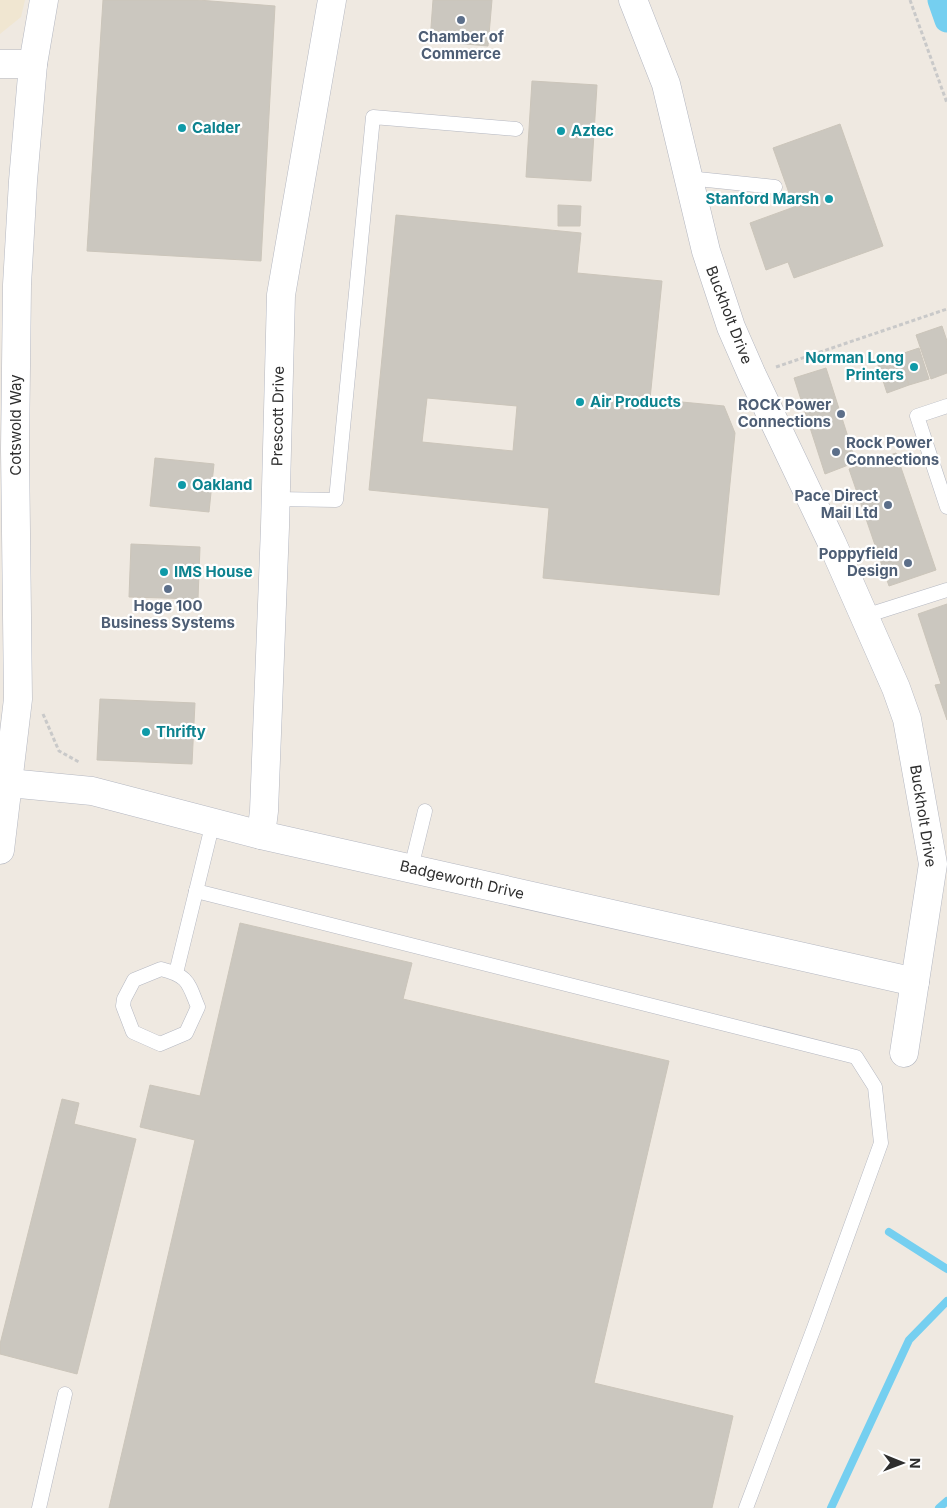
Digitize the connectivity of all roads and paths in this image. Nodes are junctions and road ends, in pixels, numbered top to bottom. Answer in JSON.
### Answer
{"nodes":[{"id":1,"x":44,"y":0,"type":"edge"},
{"id":2,"x":332,"y":0,"type":"edge"},
{"id":3,"x":633,"y":0,"type":"edge"},
{"id":4,"x":910,"y":0,"type":"edge"},
{"id":5,"x":0,"y":64,"type":"edge"},
{"id":6,"x":33,"y":64,"type":"junction"},
{"id":7,"x":947,"y":103,"type":"edge"},
{"id":8,"x":516,"y":129,"type":"dead end"},
{"id":9,"x":688,"y":178,"type":"junction"},
{"id":10,"x":775,"y":187,"type":"dead end"},
{"id":11,"x":947,"y":309,"type":"edge"},
{"id":12,"x":752,"y":375,"type":"junction"},
{"id":13,"x":947,"y":406,"type":"edge"},
{"id":14,"x":276,"y":499,"type":"junction"},
{"id":15,"x":947,"y":507,"type":"edge"},
{"id":16,"x":947,"y":590,"type":"edge"},
{"id":17,"x":865,"y":616,"type":"junction"},
{"id":18,"x":9,"y":783,"type":"junction"},
{"id":19,"x":425,"y":811,"type":"dead end"},
{"id":20,"x":213,"y":822,"type":"junction"},
{"id":21,"x":261,"y":835,"type":"junction"},
{"id":22,"x":0,"y":850,"type":"edge"},
{"id":23,"x":410,"y":868,"type":"junction"},
{"id":24,"x":196,"y":891,"type":"junction"},
{"id":25,"x":176,"y":973,"type":"junction"},
{"id":26,"x":915,"y":982,"type":"junction"},
{"id":27,"x":904,"y":1053,"type":"dead end"},
{"id":28,"x":65,"y":1394,"type":"dead end"},
{"id":29,"x":39,"y":1508,"type":"edge"},
{"id":30,"x":746,"y":1508,"type":"edge"}],
"edges":[{"from":1,"to":6,"type":"street","name":"Cotswold Way"},
{"from":2,"to":14,"type":"street","name":"Prescott Drive"},
{"from":3,"to":9,"type":"street","name":"Buckholt Drive"},
{"from":4,"to":7,"type":"path"},
{"from":5,"to":6,"type":"street"},
{"from":6,"to":18,"type":"street","name":"Cotswold Way"},
{"from":8,"to":14,"type":"lane"},
{"from":9,"to":10,"type":"lane"},
{"from":9,"to":12,"type":"street","name":"Buckholt Drive"},
{"from":11,"to":12,"type":"path"},
{"from":12,"to":17,"type":"street","name":"Buckholt Drive"},
{"from":13,"to":15,"type":"lane"},
{"from":14,"to":21,"type":"street","name":"Prescott Drive"},
{"from":16,"to":17,"type":"lane"},
{"from":17,"to":26,"type":"street","name":"Buckholt Drive"},
{"from":18,"to":20,"type":"street","name":"Badgeworth Drive"},
{"from":18,"to":22,"type":"street","name":"Cotswold Way"},
{"from":19,"to":23,"type":"lane"},
{"from":20,"to":21,"type":"street","name":"Badgeworth Drive"},
{"from":20,"to":24,"type":"lane"},
{"from":21,"to":23,"type":"street","name":"Badgeworth Drive"},
{"from":23,"to":26,"type":"street","name":"Badgeworth Drive"},
{"from":24,"to":25,"type":"lane"},
{"from":24,"to":30,"type":"lane"},
{"from":25,"to":25,"type":"lane"},
{"from":26,"to":27,"type":"street","name":"Buckholt Drive"},
{"from":28,"to":29,"type":"lane"}]}
